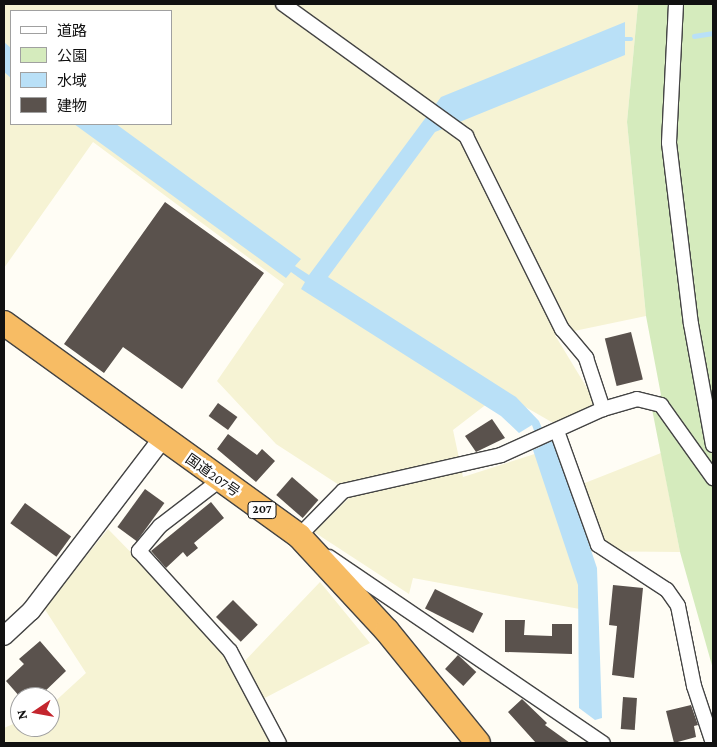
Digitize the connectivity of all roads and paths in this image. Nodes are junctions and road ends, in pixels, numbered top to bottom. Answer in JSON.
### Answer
{"nodes":[{"id":1,"x":283,"y":4,"type":"edge"},
{"id":2,"x":676,"y":4,"type":"edge"},
{"id":3,"x":4,"y":322,"type":"edge"},
{"id":4,"x":603,"y":409,"type":"junction"},
{"id":5,"x":546,"y":435,"type":"junction"},
{"id":6,"x":162,"y":439,"type":"junction"},
{"id":7,"x":713,"y":445,"type":"edge"},
{"id":8,"x":713,"y":478,"type":"edge"},
{"id":9,"x":220,"y":480,"type":"junction"},
{"id":10,"x":298,"y":536,"type":"junction"},
{"id":11,"x":4,"y":636,"type":"edge"},
{"id":12,"x":279,"y":743,"type":"edge"},
{"id":13,"x":478,"y":743,"type":"edge"},
{"id":14,"x":603,"y":743,"type":"edge"},
{"id":15,"x":713,"y":743,"type":"edge"}],
"edges":[{"from":1,"to":4,"type":"street"},
{"from":2,"to":7,"type":"street"},
{"from":3,"to":6,"type":"highway","name":"国道207号","number":"207"},
{"from":4,"to":5,"type":"street"},
{"from":4,"to":8,"type":"street"},
{"from":5,"to":10,"type":"street"},
{"from":5,"to":15,"type":"street"},
{"from":6,"to":9,"type":"highway","name":"国道207号","number":"207"},
{"from":6,"to":11,"type":"street"},
{"from":9,"to":10,"type":"highway","name":"国道207号","number":"207"},
{"from":9,"to":12,"type":"street"},
{"from":10,"to":13,"type":"highway","name":"国道207号","number":"207"},
{"from":10,"to":14,"type":"street"}]}
